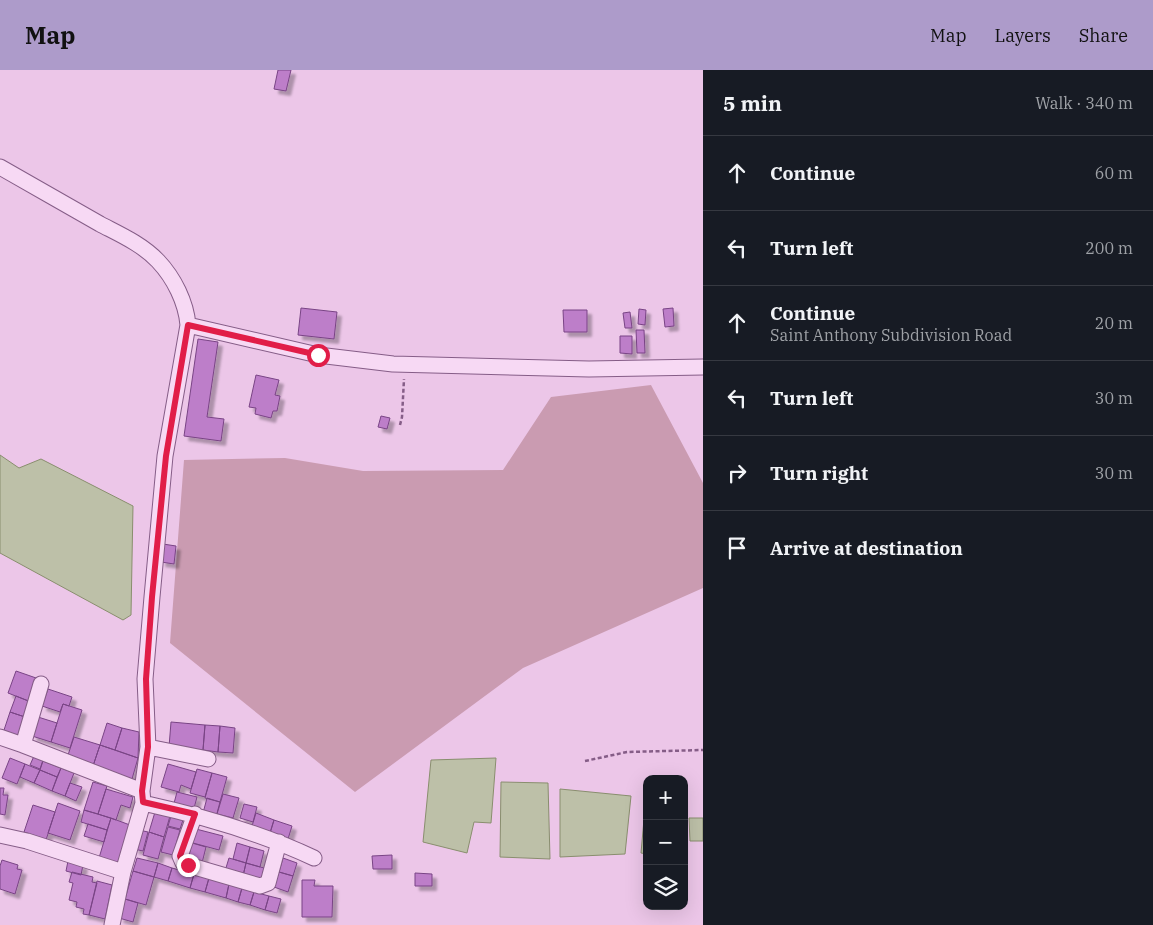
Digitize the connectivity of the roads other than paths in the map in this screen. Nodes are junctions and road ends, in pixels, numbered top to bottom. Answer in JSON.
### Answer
{"nodes":[{"id":1,"x":0,"y":167,"type":"edge"},
{"id":2,"x":188,"y":325,"type":"junction"},
{"id":3,"x":703,"y":367,"type":"edge"},
{"id":4,"x":40,"y":684,"type":"dead end"},
{"id":5,"x":0,"y":737,"type":"edge"},
{"id":6,"x":23,"y":745,"type":"junction"},
{"id":7,"x":148,"y":747,"type":"junction"},
{"id":8,"x":208,"y":759,"type":"dead end"},
{"id":9,"x":142,"y":797,"type":"junction"},
{"id":10,"x":195,"y":814,"type":"junction"},
{"id":11,"x":0,"y":835,"type":"edge"},
{"id":12,"x":279,"y":842,"type":"junction"},
{"id":13,"x":314,"y":858,"type":"dead end"},
{"id":14,"x":123,"y":872,"type":"junction"},
{"id":15,"x":112,"y":925,"type":"edge"}],
"edges":[{"from":1,"to":2,"type":"street"},
{"from":2,"to":3,"type":"street"},
{"from":2,"to":7,"type":"street"},
{"from":4,"to":6,"type":"street"},
{"from":5,"to":6,"type":"street"},
{"from":6,"to":9,"type":"street"},
{"from":7,"to":8,"type":"street"},
{"from":7,"to":9,"type":"street"},
{"from":9,"to":10,"type":"street"},
{"from":9,"to":14,"type":"street"},
{"from":10,"to":12,"type":"street"},
{"from":10,"to":12,"type":"street"},
{"from":11,"to":14,"type":"street"},
{"from":12,"to":13,"type":"street"},
{"from":14,"to":15,"type":"street"}]}
